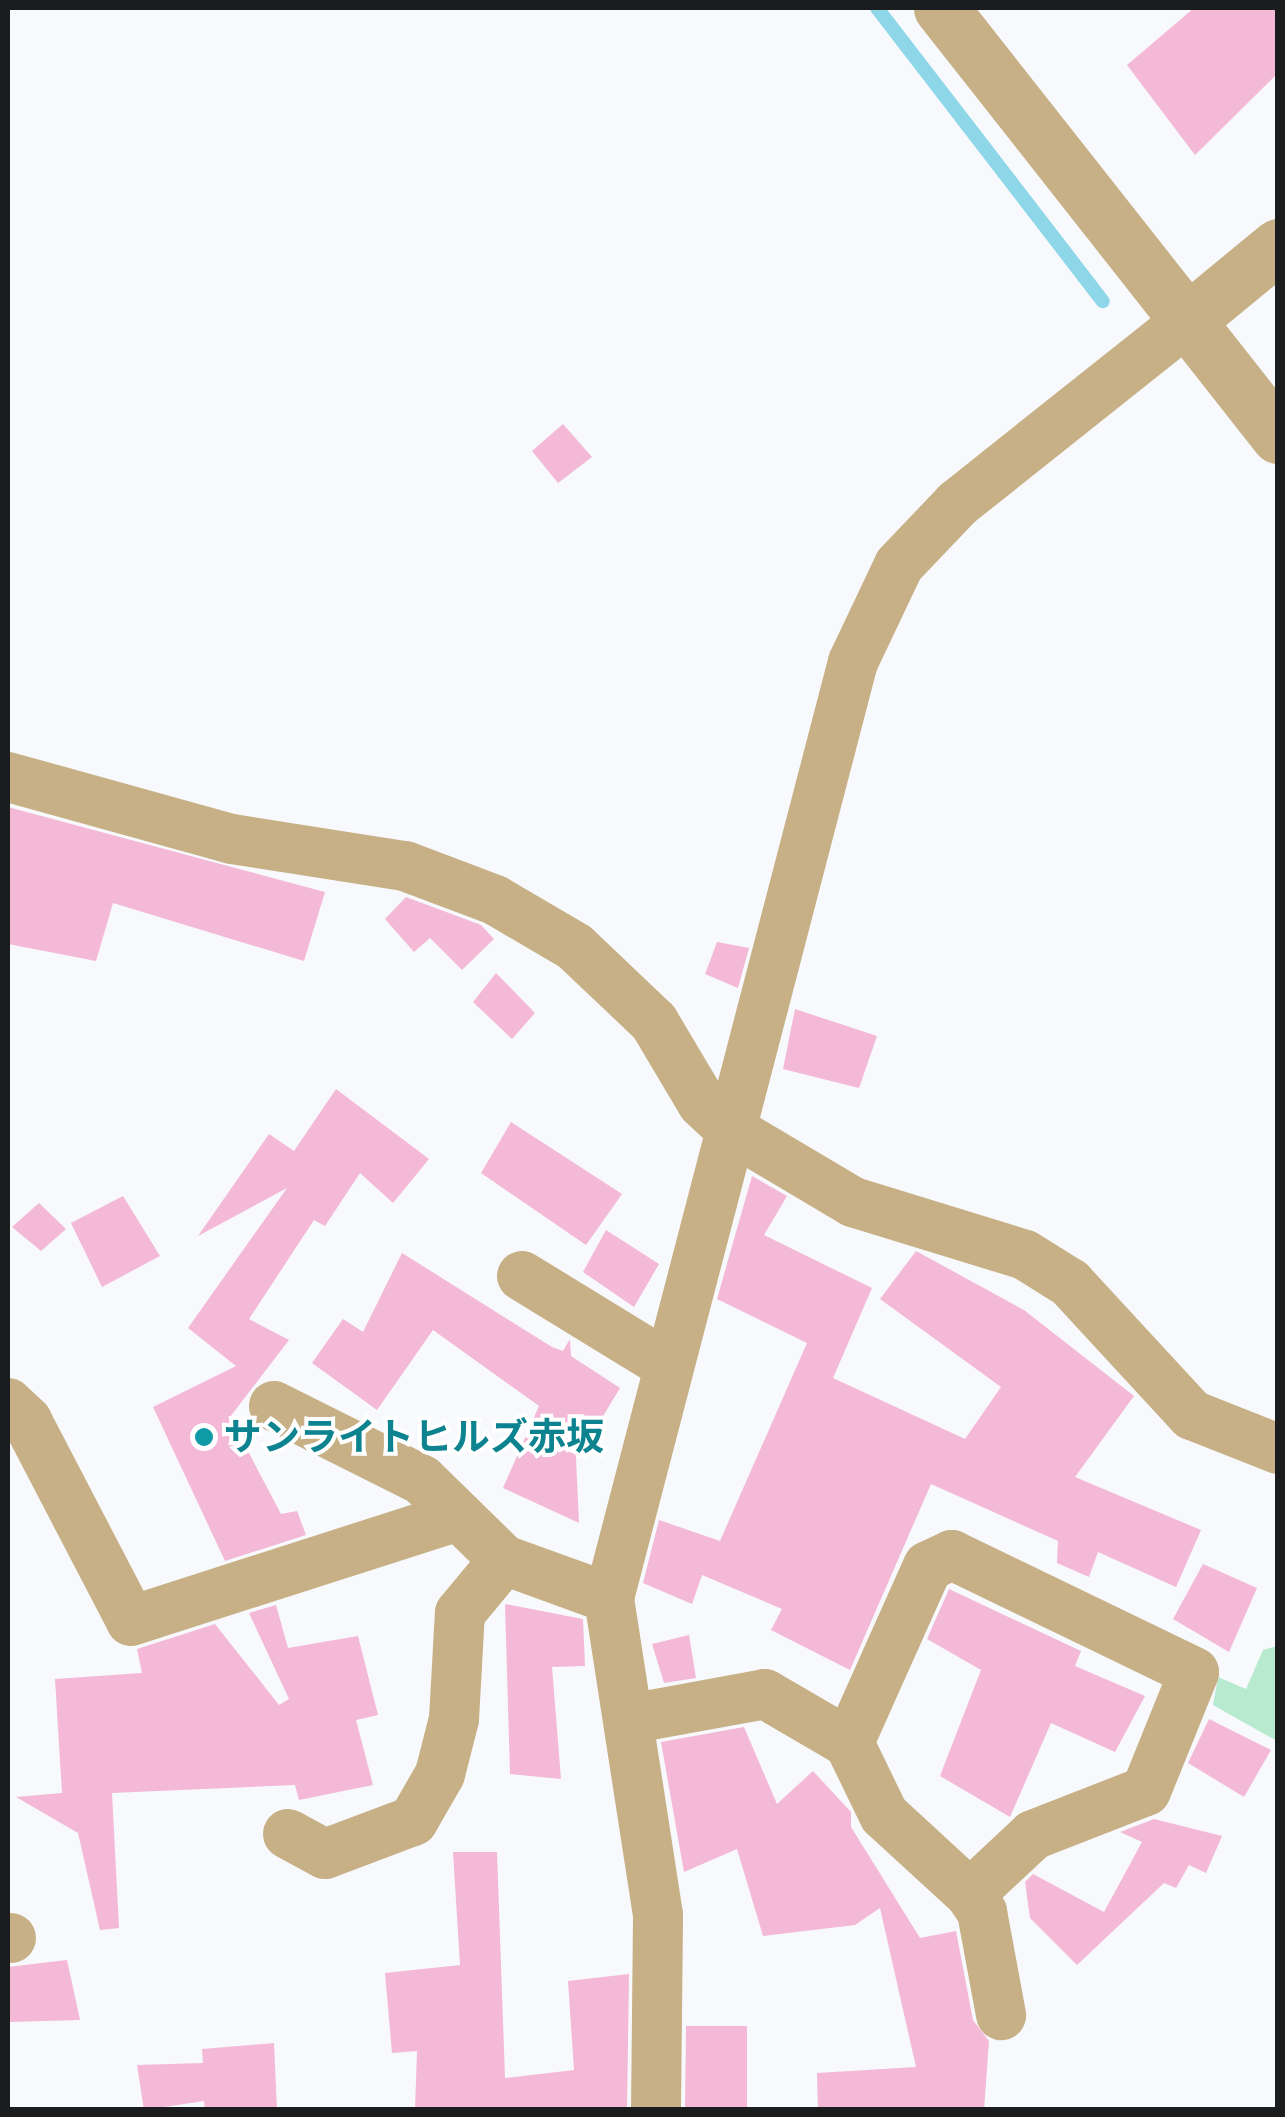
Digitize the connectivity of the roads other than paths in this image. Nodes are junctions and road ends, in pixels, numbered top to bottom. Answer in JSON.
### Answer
{"nodes":[{"id":1,"x":941,"y":8,"type":"edge"},
{"id":2,"x":1278,"y":246,"type":"edge"},
{"id":3,"x":1187,"y":320,"type":"junction"},
{"id":4,"x":1278,"y":436,"type":"edge"},
{"id":5,"x":8,"y":778,"type":"edge"},
{"id":6,"x":730,"y":1129,"type":"junction"},
{"id":7,"x":522,"y":1276,"type":"dead end"},
{"id":8,"x":664,"y":1363,"type":"junction"},
{"id":9,"x":8,"y":1403,"type":"edge"},
{"id":10,"x":274,"y":1406,"type":"dead end"},
{"id":11,"x":1278,"y":1449,"type":"edge"},
{"id":12,"x":458,"y":1516,"type":"junction"},
{"id":13,"x":504,"y":1560,"type":"junction"},
{"id":14,"x":609,"y":1598,"type":"junction"},
{"id":15,"x":629,"y":1719,"type":"junction"},
{"id":16,"x":849,"y":1743,"type":"junction"},
{"id":17,"x":288,"y":1834,"type":"dead end"},
{"id":18,"x":970,"y":1894,"type":"junction"},
{"id":19,"x":1002,"y":2016,"type":"dead end"},
{"id":20,"x":656,"y":2110,"type":"edge"}],
"edges":[{"from":1,"to":3,"type":"street"},
{"from":2,"to":3,"type":"street"},
{"from":3,"to":4,"type":"street"},
{"from":3,"to":6,"type":"street"},
{"from":5,"to":6,"type":"street"},
{"from":6,"to":8,"type":"street"},
{"from":6,"to":11,"type":"street"},
{"from":7,"to":8,"type":"street"},
{"from":8,"to":14,"type":"street"},
{"from":9,"to":12,"type":"street"},
{"from":10,"to":12,"type":"street"},
{"from":12,"to":13,"type":"street"},
{"from":13,"to":14,"type":"street"},
{"from":13,"to":17,"type":"street"},
{"from":14,"to":15,"type":"street"},
{"from":15,"to":16,"type":"street"},
{"from":15,"to":20,"type":"street"},
{"from":16,"to":18,"type":"street"},
{"from":16,"to":18,"type":"street"},
{"from":18,"to":19,"type":"street"}]}
